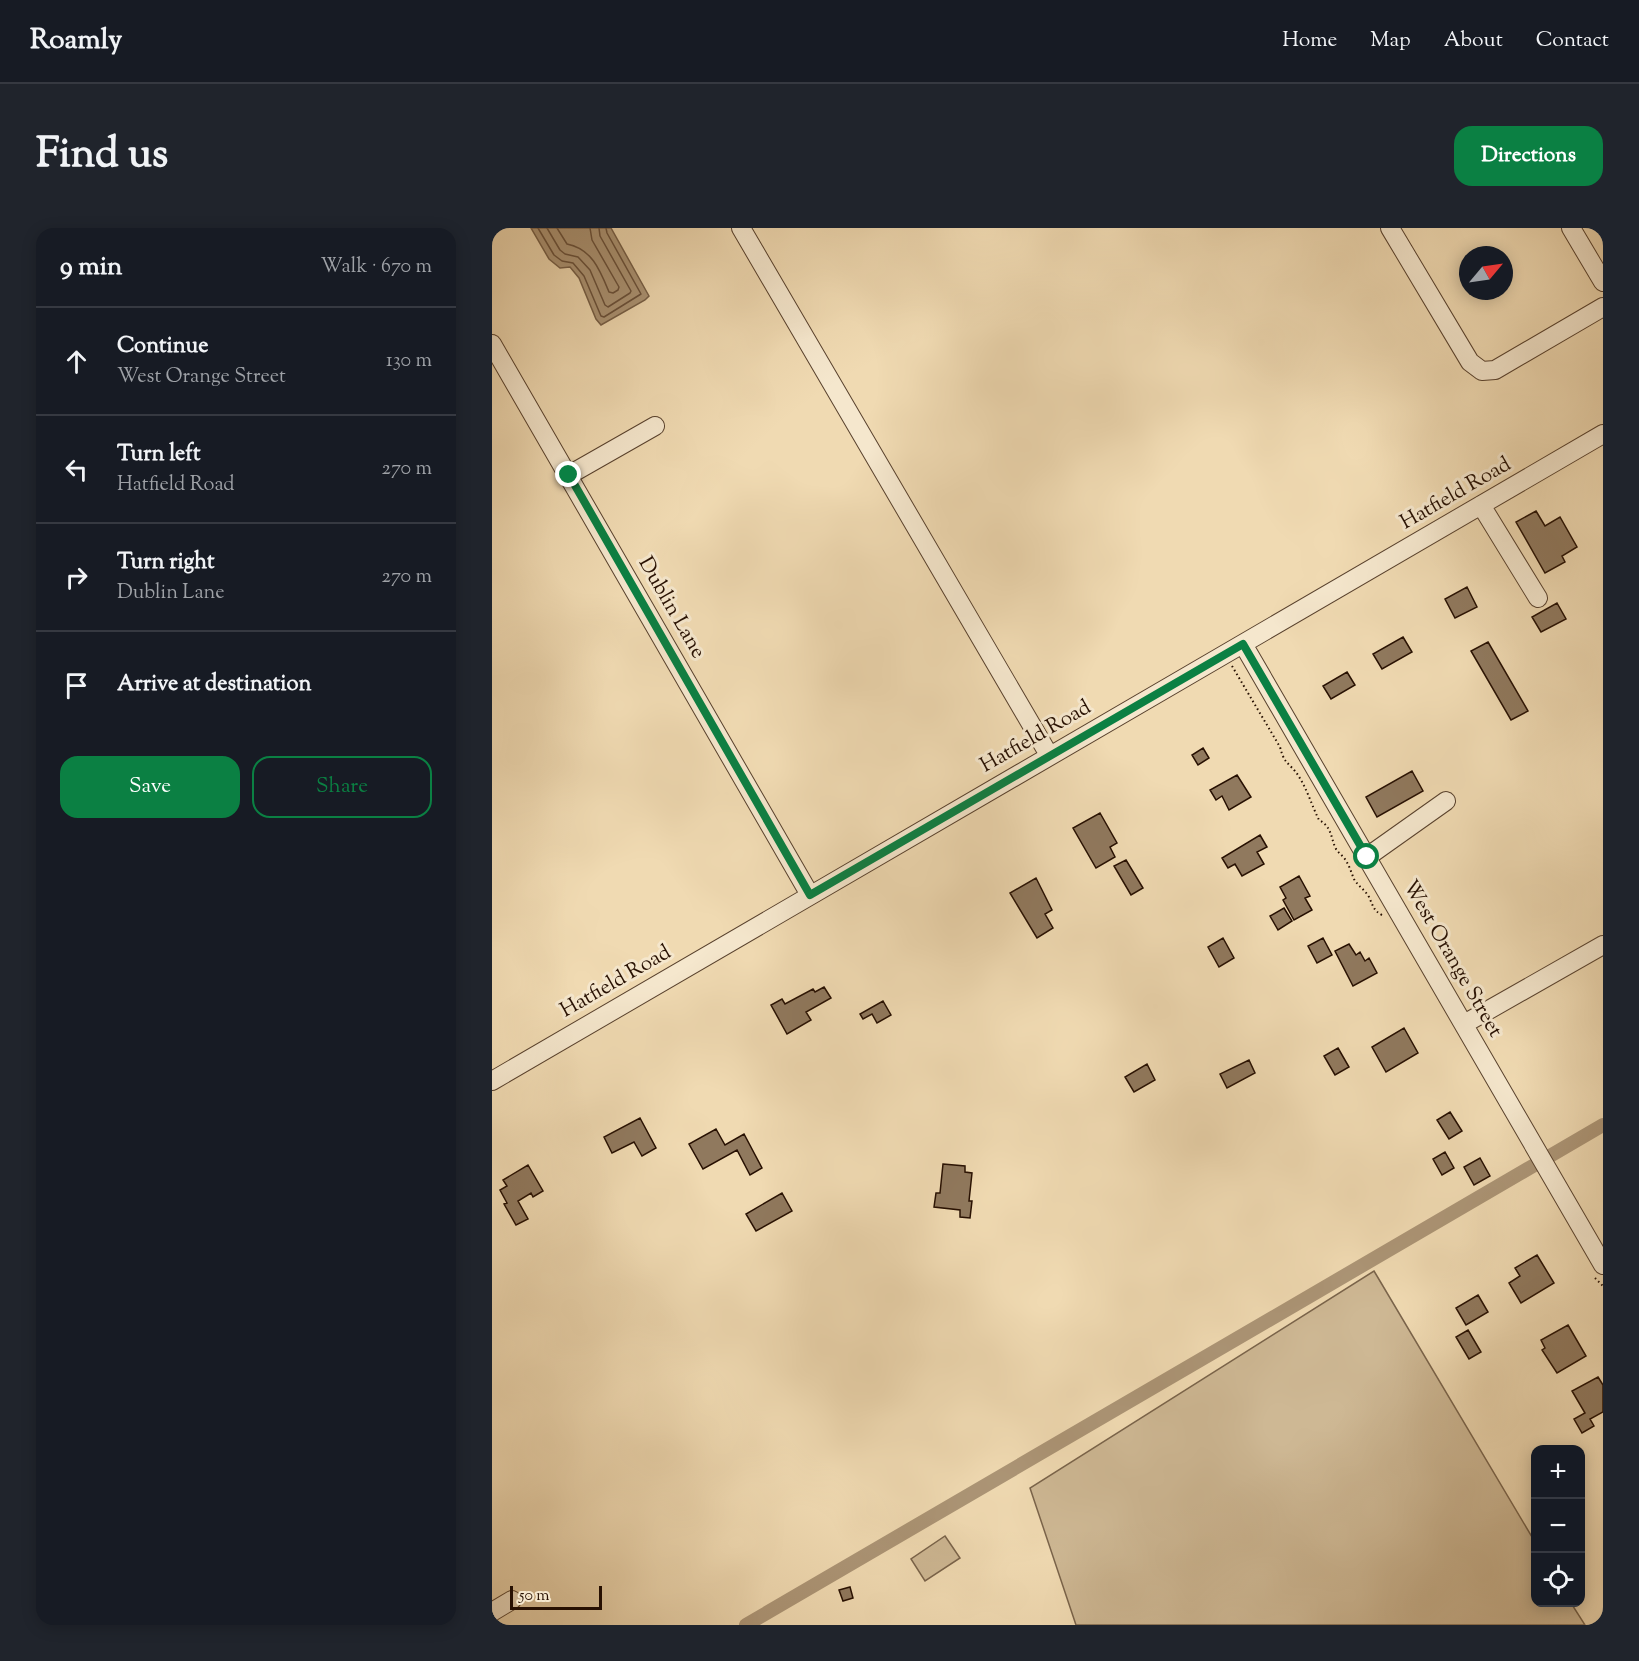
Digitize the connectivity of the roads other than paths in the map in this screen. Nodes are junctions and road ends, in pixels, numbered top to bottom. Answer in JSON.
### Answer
{"nodes":[{"id":1,"x":741,"y":228,"type":"edge"},
{"id":2,"x":1390,"y":228,"type":"edge"},
{"id":3,"x":1571,"y":228,"type":"edge"},
{"id":4,"x":1603,"y":282,"type":"edge"},
{"id":5,"x":1603,"y":307,"type":"edge"},
{"id":6,"x":492,"y":344,"type":"edge"},
{"id":7,"x":655,"y":426,"type":"dead end"},
{"id":8,"x":1603,"y":434,"type":"edge"},
{"id":9,"x":569,"y":475,"type":"junction"},
{"id":10,"x":1481,"y":505,"type":"junction"},
{"id":11,"x":1538,"y":598,"type":"dead end"},
{"id":12,"x":1243,"y":644,"type":"junction"},
{"id":13,"x":1049,"y":755,"type":"junction"},
{"id":14,"x":1446,"y":801,"type":"dead end"},
{"id":15,"x":1367,"y":857,"type":"junction"},
{"id":16,"x":810,"y":895,"type":"junction"},
{"id":17,"x":1603,"y":945,"type":"edge"},
{"id":18,"x":1464,"y":1024,"type":"junction"},
{"id":19,"x":492,"y":1081,"type":"edge"},
{"id":20,"x":1603,"y":1265,"type":"edge"},
{"id":21,"x":512,"y":1600,"type":"dead end"},
{"id":22,"x":492,"y":1612,"type":"edge"}],
"edges":[{"from":1,"to":13,"type":"street"},
{"from":2,"to":5,"type":"street"},
{"from":3,"to":4,"type":"street"},
{"from":6,"to":9,"type":"street","name":"Dublin Lane"},
{"from":7,"to":9,"type":"street"},
{"from":8,"to":10,"type":"street","name":"Hatfield Road"},
{"from":9,"to":16,"type":"street","name":"Dublin Lane"},
{"from":10,"to":11,"type":"street"},
{"from":10,"to":12,"type":"street","name":"Hatfield Road"},
{"from":12,"to":13,"type":"street","name":"Hatfield Road"},
{"from":12,"to":15,"type":"street","name":"West Orange Street"},
{"from":13,"to":16,"type":"street","name":"Hatfield Road"},
{"from":14,"to":15,"type":"street"},
{"from":15,"to":18,"type":"street","name":"West Orange Street"},
{"from":16,"to":19,"type":"street","name":"Hatfield Road"},
{"from":17,"to":18,"type":"street"},
{"from":18,"to":20,"type":"street","name":"West Orange Street"},
{"from":21,"to":22,"type":"street"}]}
